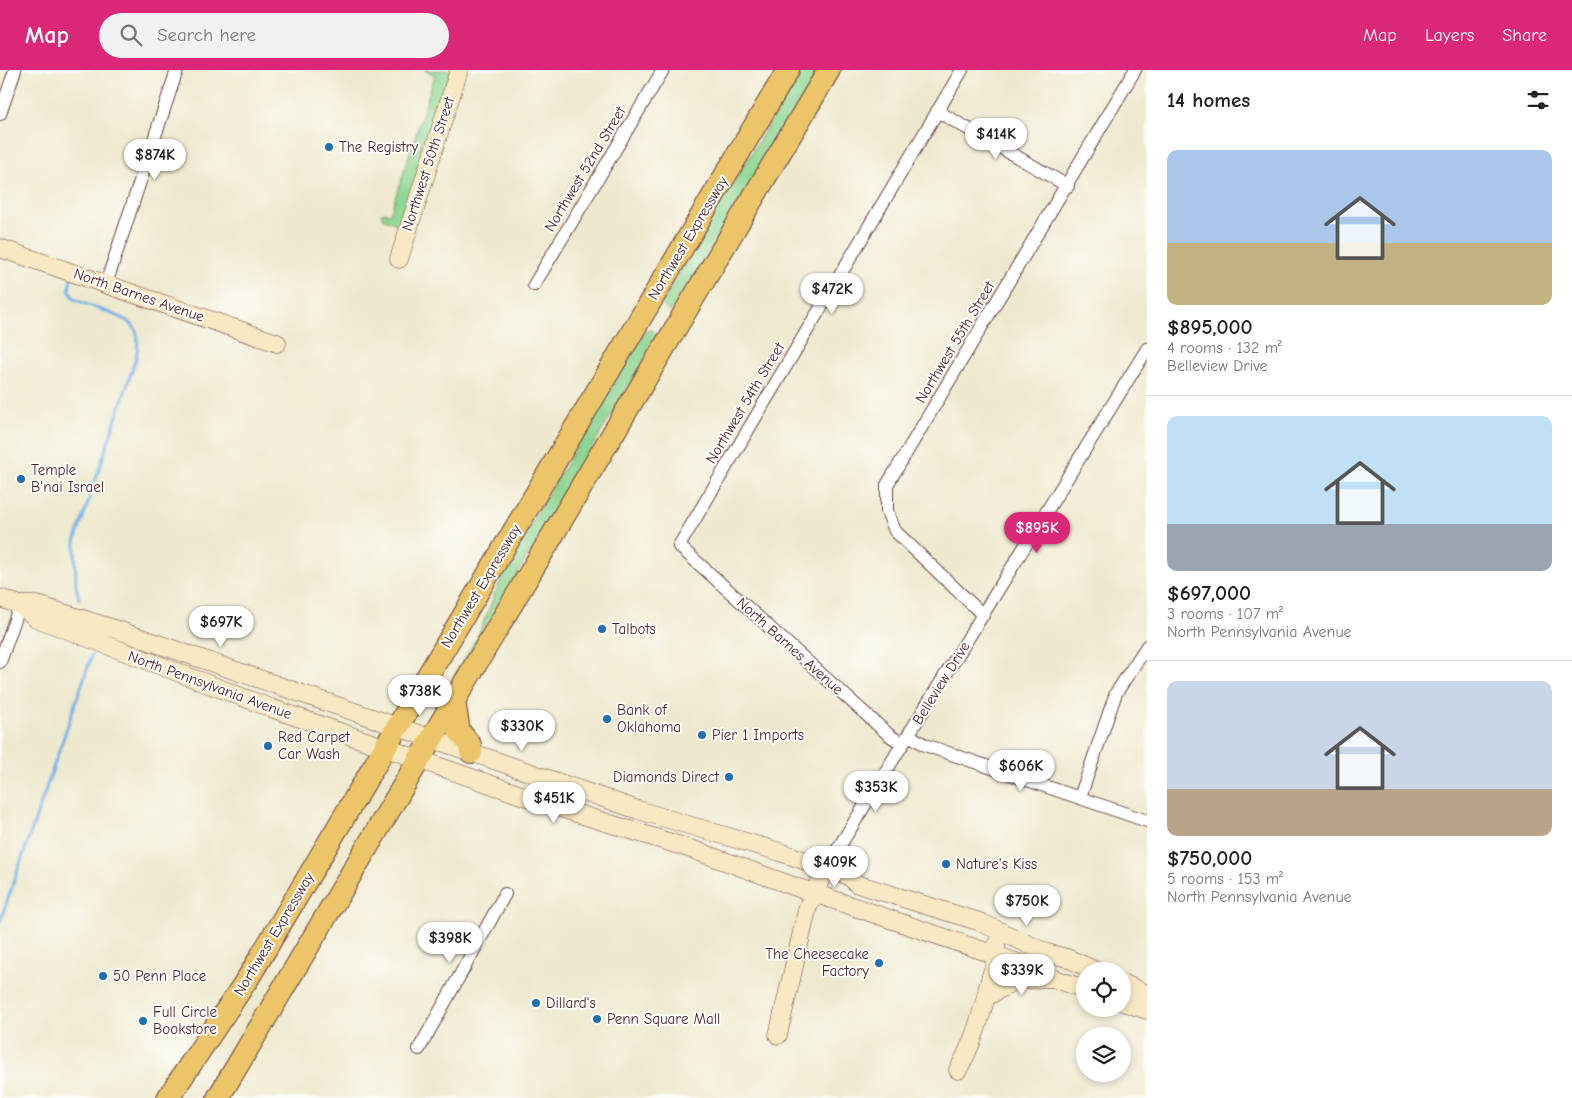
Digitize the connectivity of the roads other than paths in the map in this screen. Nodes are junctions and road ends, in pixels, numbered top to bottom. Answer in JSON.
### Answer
{"nodes":[{"id":1,"x":15,"y":70,"type":"edge"},
{"id":2,"x":177,"y":70,"type":"edge"},
{"id":3,"x":459,"y":70,"type":"edge"},
{"id":4,"x":662,"y":70,"type":"edge"},
{"id":5,"x":788,"y":70,"type":"edge"},
{"id":6,"x":830,"y":70,"type":"edge"},
{"id":7,"x":962,"y":70,"type":"edge"},
{"id":8,"x":1135,"y":70,"type":"edge"},
{"id":9,"x":937,"y":111,"type":"junction"},
{"id":10,"x":0,"y":114,"type":"edge"},
{"id":11,"x":1068,"y":186,"type":"junction"},
{"id":12,"x":0,"y":248,"type":"edge"},
{"id":13,"x":399,"y":259,"type":"dead end"},
{"id":14,"x":106,"y":284,"type":"junction"},
{"id":15,"x":534,"y":285,"type":"dead end"},
{"id":16,"x":277,"y":343,"type":"dead end"},
{"id":17,"x":1147,"y":349,"type":"edge"},
{"id":18,"x":679,"y":546,"type":"joint"},
{"id":19,"x":0,"y":598,"type":"edge"},
{"id":20,"x":20,"y":605,"type":"junction"},
{"id":21,"x":983,"y":615,"type":"junction"},
{"id":22,"x":1147,"y":646,"type":"edge"},
{"id":23,"x":0,"y":662,"type":"edge"},
{"id":24,"x":454,"y":701,"type":"junction"},
{"id":25,"x":398,"y":726,"type":"junction"},
{"id":26,"x":432,"y":738,"type":"junction"},
{"id":27,"x":906,"y":740,"type":"junction"},
{"id":28,"x":385,"y":748,"type":"junction"},
{"id":29,"x":471,"y":752,"type":"junction"},
{"id":30,"x":420,"y":759,"type":"junction"},
{"id":31,"x":1080,"y":797,"type":"junction"},
{"id":32,"x":1147,"y":821,"type":"edge"},
{"id":33,"x":826,"y":868,"type":"junction"},
{"id":34,"x":857,"y":884,"type":"junction"},
{"id":35,"x":814,"y":893,"type":"junction"},
{"id":36,"x":505,"y":894,"type":"dead end"},
{"id":37,"x":994,"y":929,"type":"junction"},
{"id":38,"x":997,"y":955,"type":"junction"},
{"id":39,"x":1076,"y":962,"type":"edge"},
{"id":40,"x":1052,"y":978,"type":"junction"},
{"id":41,"x":1076,"y":986,"type":"edge"},
{"id":42,"x":1131,"y":987,"type":"edge"},
{"id":43,"x":1147,"y":994,"type":"edge"},
{"id":44,"x":988,"y":996,"type":"junction"},
{"id":45,"x":1131,"y":1005,"type":"edge"},
{"id":46,"x":1147,"y":1010,"type":"edge"},
{"id":47,"x":778,"y":1035,"type":"dead end"},
{"id":48,"x":420,"y":1049,"type":"dead end"},
{"id":49,"x":958,"y":1070,"type":"dead end"},
{"id":50,"x":168,"y":1098,"type":"edge"},
{"id":51,"x":218,"y":1098,"type":"edge"}],
"edges":[{"from":1,"to":10,"type":"street"},
{"from":2,"to":14,"type":"street"},
{"from":3,"to":13,"type":"main road","name":"Northwest 50th Street"},
{"from":4,"to":15,"type":"street","name":"Northwest 52nd Street"},
{"from":5,"to":25,"type":"highway","name":"Northwest Expressway"},
{"from":6,"to":24,"type":"highway"},
{"from":7,"to":9,"type":"street","name":"Northwest 54th Street"},
{"from":8,"to":11,"type":"street","name":"Northwest 55th Street"},
{"from":9,"to":11,"type":"street"},
{"from":9,"to":18,"type":"street","name":"Northwest 54th Street"},
{"from":11,"to":21,"type":"street","name":"Northwest 55th Street"},
{"from":12,"to":14,"type":"main road","name":"North Barnes Avenue"},
{"from":14,"to":16,"type":"main road","name":"North Barnes Avenue"},
{"from":17,"to":21,"type":"street","name":"Belleview Drive"},
{"from":18,"to":27,"type":"street","name":"North Barnes Avenue"},
{"from":19,"to":20,"type":"main road","name":"North Pennsylvania Avenue"},
{"from":20,"to":23,"type":"street"},
{"from":20,"to":25,"type":"main road","name":"North Pennsylvania Avenue"},
{"from":20,"to":28,"type":"main road","name":"North Pennsylvania Avenue"},
{"from":21,"to":27,"type":"street","name":"Belleview Drive"},
{"from":22,"to":31,"type":"street"},
{"from":24,"to":26,"type":"highway"},
{"from":24,"to":29,"type":"highway"},
{"from":25,"to":26,"type":"main road","name":"North Pennsylvania Avenue"},
{"from":25,"to":28,"type":"highway","name":"Northwest Expressway"},
{"from":26,"to":29,"type":"main road","name":"North Pennsylvania Avenue"},
{"from":26,"to":30,"type":"highway"},
{"from":27,"to":31,"type":"street","name":"North Barnes Avenue"},
{"from":27,"to":33,"type":"street","name":"Belleview Drive"},
{"from":28,"to":30,"type":"main road","name":"North Pennsylvania Avenue"},
{"from":28,"to":50,"type":"highway","name":"Northwest Expressway"},
{"from":29,"to":33,"type":"main road","name":"North Pennsylvania Avenue"},
{"from":30,"to":35,"type":"main road","name":"North Pennsylvania Avenue"},
{"from":30,"to":51,"type":"highway"},
{"from":31,"to":32,"type":"street","name":"North Barnes Avenue"},
{"from":33,"to":34,"type":"main road","name":"North Pennsylvania Avenue"},
{"from":33,"to":35,"type":"main road","name":"Belleview Drive"},
{"from":34,"to":35,"type":"main road"},
{"from":34,"to":37,"type":"main road","name":"North Pennsylvania Avenue"},
{"from":35,"to":38,"type":"main road","name":"North Pennsylvania Avenue"},
{"from":35,"to":47,"type":"main road","name":"Belleview Drive"},
{"from":36,"to":48,"type":"street"},
{"from":37,"to":38,"type":"main road"},
{"from":37,"to":39,"type":"main road","name":"North Pennsylvania Avenue"},
{"from":38,"to":40,"type":"main road","name":"North Pennsylvania Avenue"},
{"from":38,"to":44,"type":"main road"},
{"from":40,"to":41,"type":"main road","name":"North Pennsylvania Avenue"},
{"from":40,"to":44,"type":"main road"},
{"from":42,"to":43,"type":"main road"},
{"from":44,"to":49,"type":"main road"},
{"from":45,"to":46,"type":"main road"}]}
